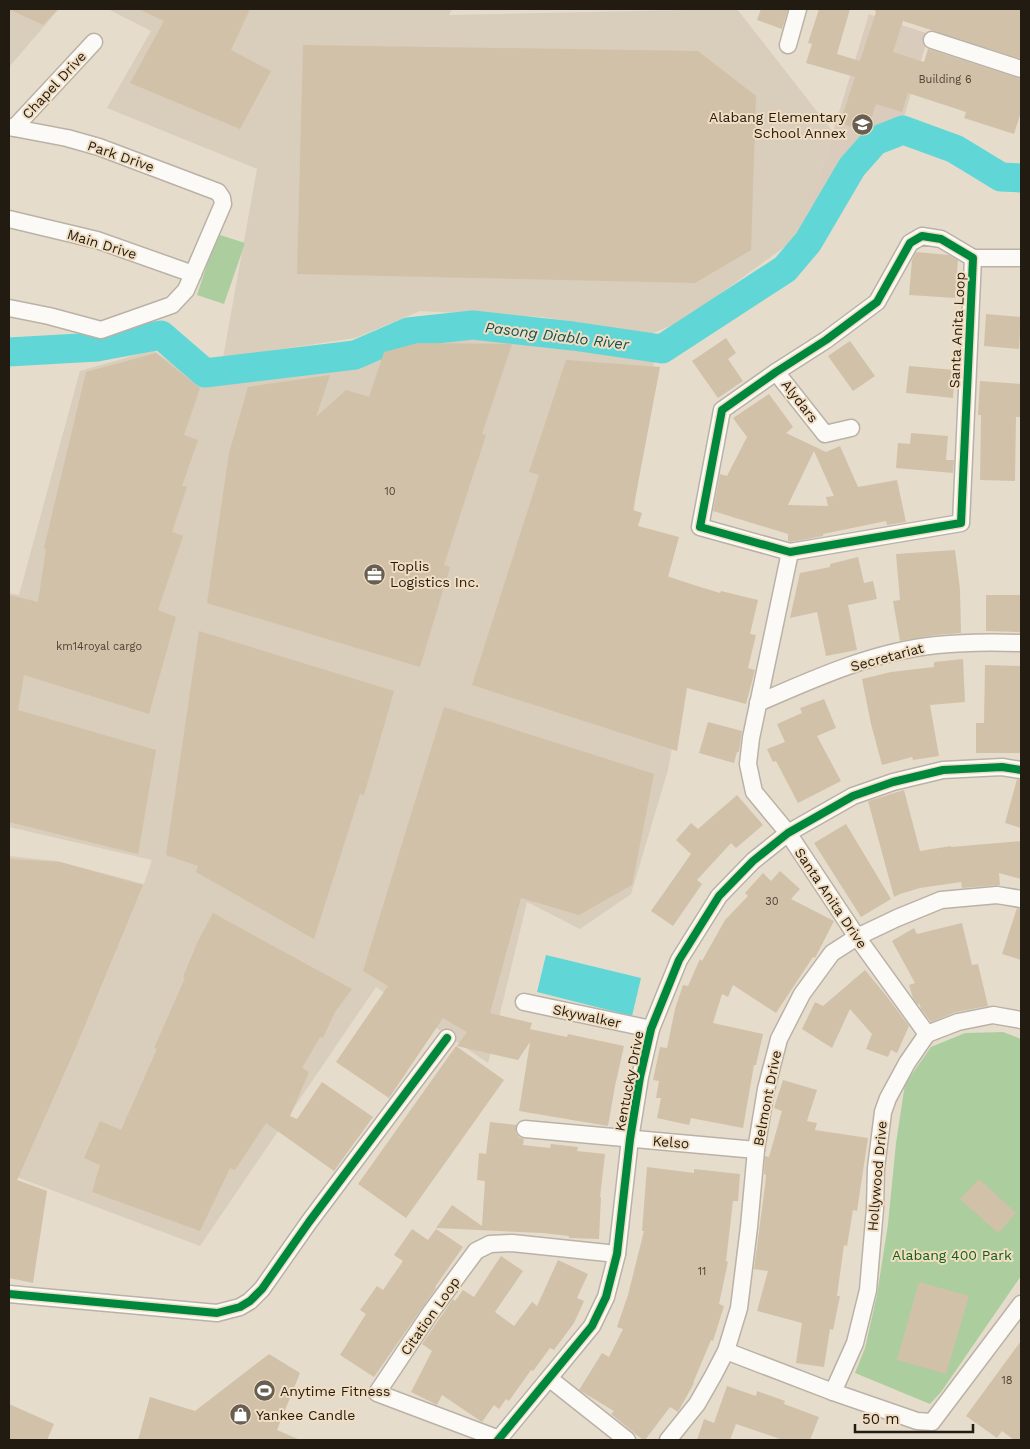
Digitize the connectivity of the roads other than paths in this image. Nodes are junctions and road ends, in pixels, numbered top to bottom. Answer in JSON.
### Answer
{"nodes":[{"id":1,"x":798,"y":9,"type":"edge"},
{"id":2,"x":932,"y":40,"type":"dead end"},
{"id":3,"x":94,"y":42,"type":"dead end"},
{"id":4,"x":788,"y":45,"type":"dead end"},
{"id":5,"x":1021,"y":69,"type":"edge"},
{"id":6,"x":11,"y":128,"type":"edge"},
{"id":7,"x":9,"y":219,"type":"edge"},
{"id":8,"x":973,"y":258,"type":"junction"},
{"id":9,"x":1021,"y":258,"type":"edge"},
{"id":10,"x":192,"y":274,"type":"junction"},
{"id":11,"x":9,"y":308,"type":"edge"},
{"id":12,"x":776,"y":372,"type":"junction"},
{"id":13,"x":851,"y":428,"type":"dead end"},
{"id":14,"x":790,"y":552,"type":"junction"},
{"id":15,"x":1021,"y":643,"type":"edge"},
{"id":16,"x":758,"y":703,"type":"junction"},
{"id":17,"x":1021,"y":770,"type":"edge"},
{"id":18,"x":788,"y":834,"type":"junction"},
{"id":19,"x":1021,"y":899,"type":"edge"},
{"id":20,"x":857,"y":937,"type":"junction"},
{"id":21,"x":524,"y":1002,"type":"dead end"},
{"id":22,"x":1021,"y":1020,"type":"edge"},
{"id":23,"x":651,"y":1029,"type":"junction"},
{"id":24,"x":927,"y":1034,"type":"junction"},
{"id":25,"x":447,"y":1038,"type":"dead end"},
{"id":26,"x":526,"y":1129,"type":"dead end"},
{"id":27,"x":630,"y":1139,"type":"junction"},
{"id":28,"x":756,"y":1150,"type":"junction"},
{"id":29,"x":617,"y":1254,"type":"junction"},
{"id":30,"x":9,"y":1294,"type":"edge"},
{"id":31,"x":1021,"y":1304,"type":"edge"},
{"id":32,"x":726,"y":1350,"type":"junction"},
{"id":33,"x":550,"y":1380,"type":"junction"},
{"id":34,"x":833,"y":1392,"type":"junction"},
{"id":35,"x":499,"y":1440,"type":"edge"},
{"id":36,"x":627,"y":1440,"type":"edge"},
{"id":37,"x":668,"y":1440,"type":"edge"}],
"edges":[{"from":1,"to":4,"type":"street"},
{"from":2,"to":5,"type":"street"},
{"from":3,"to":6,"type":"street","name":"Chapel Drive"},
{"from":6,"to":10,"type":"street","name":"Park Drive"},
{"from":7,"to":10,"type":"street","name":"Main Drive"},
{"from":8,"to":9,"type":"street"},
{"from":8,"to":12,"type":"street","name":"Santa Anita Loop"},
{"from":8,"to":14,"type":"street","name":"Santa Anita Loop"},
{"from":10,"to":11,"type":"street"},
{"from":12,"to":13,"type":"street","name":"Alydars"},
{"from":12,"to":14,"type":"street","name":"Santa Anita Loop"},
{"from":14,"to":16,"type":"street","name":"Santa Anita Drive"},
{"from":15,"to":16,"type":"street","name":"Secretariat"},
{"from":16,"to":18,"type":"street","name":"Santa Anita Drive"},
{"from":17,"to":18,"type":"street","name":"Kentucky Drive"},
{"from":18,"to":20,"type":"street","name":"Santa Anita Drive"},
{"from":18,"to":23,"type":"street","name":"Kentucky Drive"},
{"from":19,"to":20,"type":"street","name":"Belmont Drive"},
{"from":20,"to":24,"type":"street","name":"Santa Anita Drive"},
{"from":20,"to":28,"type":"street","name":"Belmont Drive"},
{"from":21,"to":23,"type":"street","name":"Skywalker"},
{"from":22,"to":24,"type":"street"},
{"from":23,"to":27,"type":"street","name":"Kentucky Drive"},
{"from":24,"to":34,"type":"street","name":"Hollywood Drive"},
{"from":25,"to":30,"type":"street"},
{"from":26,"to":27,"type":"street","name":"Kelso"},
{"from":27,"to":28,"type":"street","name":"Kelso"},
{"from":27,"to":29,"type":"street","name":"Kentucky Drive"},
{"from":28,"to":32,"type":"street","name":"Belmont Drive"},
{"from":29,"to":33,"type":"street","name":"Kentucky Drive"},
{"from":29,"to":35,"type":"street","name":"Citation Loop"},
{"from":31,"to":34,"type":"street"},
{"from":32,"to":34,"type":"street"},
{"from":32,"to":37,"type":"street","name":"Belmont Drive"},
{"from":33,"to":35,"type":"street","name":"Kentucky Drive"},
{"from":33,"to":36,"type":"street"}]}
